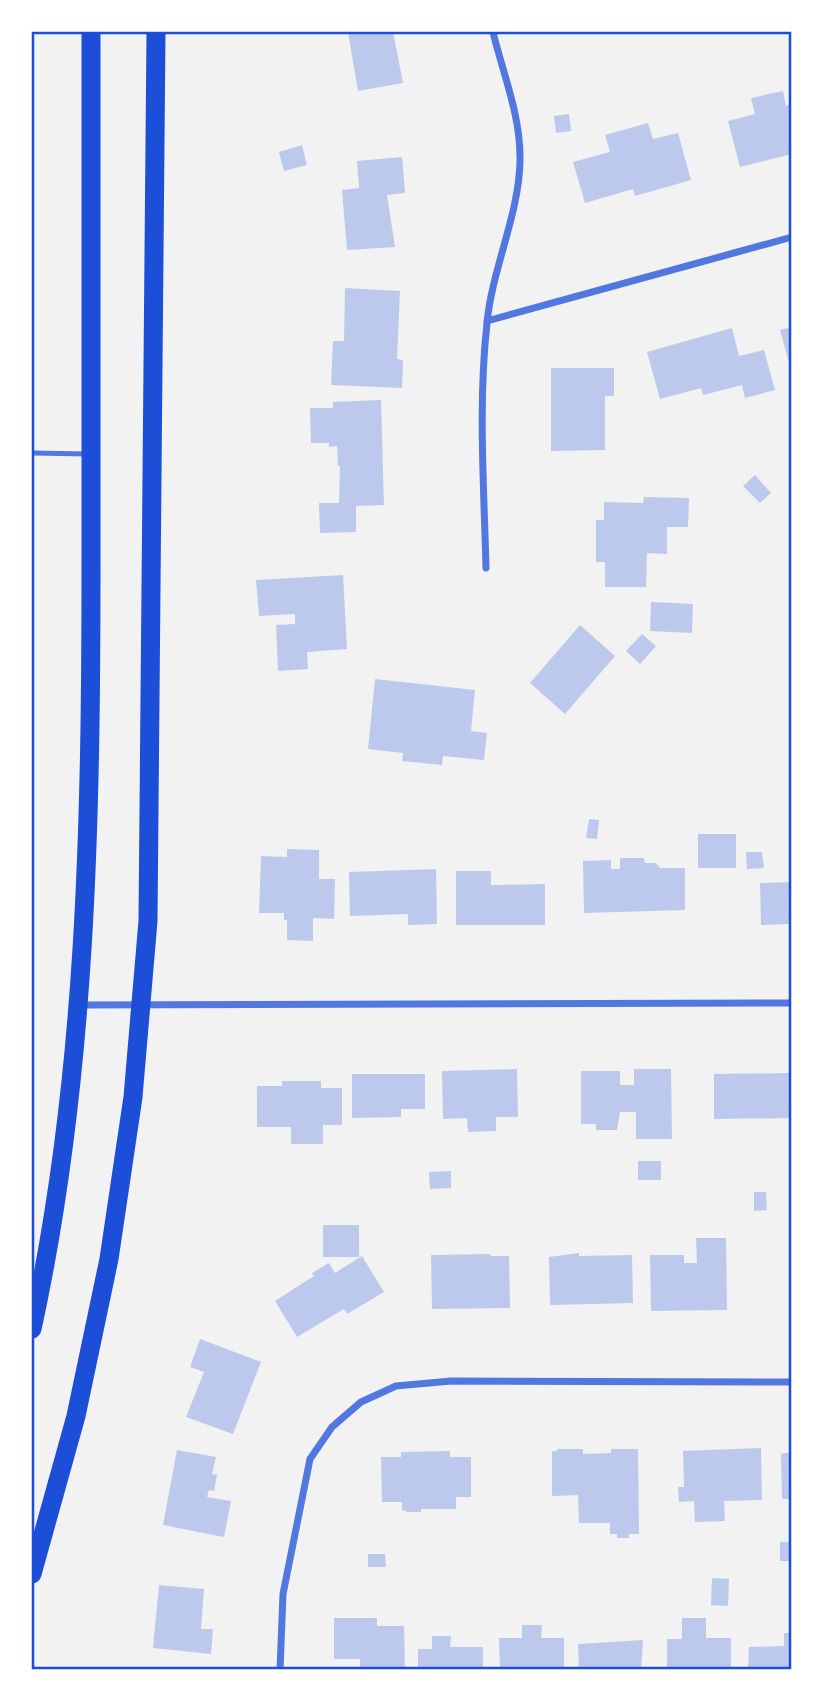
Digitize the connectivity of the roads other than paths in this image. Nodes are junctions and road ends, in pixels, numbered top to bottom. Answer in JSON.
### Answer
{"nodes":[{"id":1,"x":91,"y":32,"type":"edge"},
{"id":2,"x":156,"y":32,"type":"edge"},
{"id":3,"x":493,"y":32,"type":"edge"},
{"id":4,"x":792,"y":237,"type":"edge"},
{"id":5,"x":487,"y":321,"type":"junction"},
{"id":6,"x":32,"y":453,"type":"edge"},
{"id":7,"x":91,"y":454,"type":"junction"},
{"id":8,"x":485,"y":568,"type":"dead end"},
{"id":9,"x":792,"y":1003,"type":"edge"},
{"id":10,"x":79,"y":1005,"type":"junction"},
{"id":11,"x":140,"y":1006,"type":"junction"},
{"id":12,"x":32,"y":1329,"type":"edge"},
{"id":13,"x":792,"y":1382,"type":"edge"},
{"id":14,"x":32,"y":1574,"type":"edge"},
{"id":15,"x":280,"y":1670,"type":"edge"}],
"edges":[{"from":1,"to":7,"type":"highway"},
{"from":2,"to":11,"type":"highway"},
{"from":3,"to":5,"type":"street"},
{"from":4,"to":5,"type":"street"},
{"from":5,"to":8,"type":"street"},
{"from":6,"to":7,"type":"lane"},
{"from":7,"to":10,"type":"highway"},
{"from":9,"to":11,"type":"street"},
{"from":10,"to":11,"type":"street"},
{"from":10,"to":12,"type":"highway"},
{"from":11,"to":14,"type":"highway"},
{"from":13,"to":15,"type":"street"}]}
